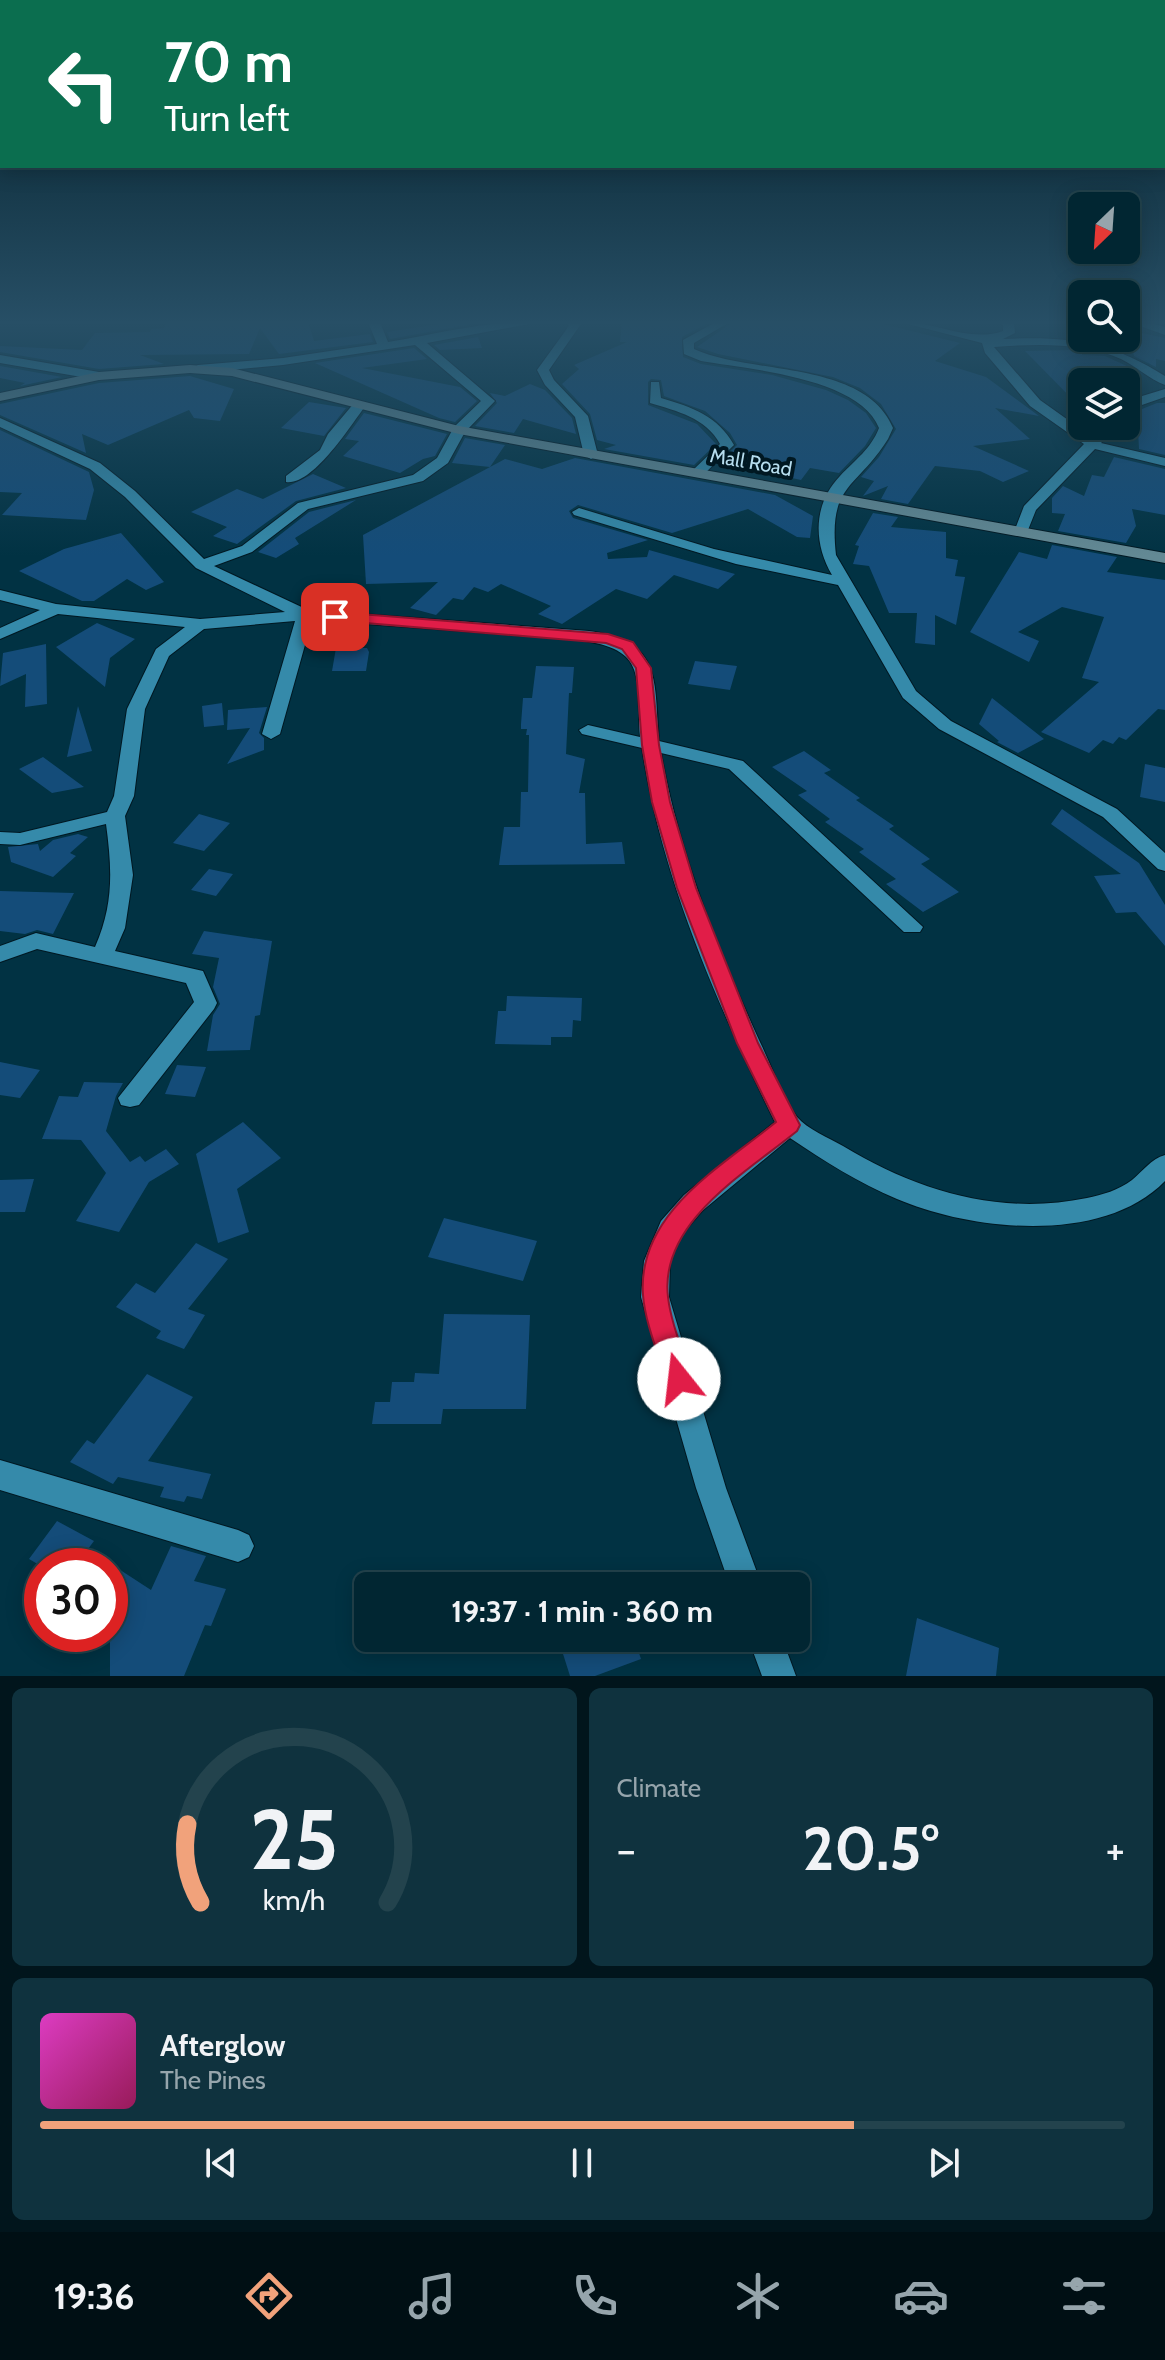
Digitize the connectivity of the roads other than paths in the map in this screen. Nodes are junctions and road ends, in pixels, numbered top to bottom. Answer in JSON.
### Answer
{"nodes":[{"id":1,"x":341,"y":400,"type":"edge"},
{"id":2,"x":488,"y":400,"type":"edge"},
{"id":3,"x":566,"y":400,"type":"edge"},
{"id":4,"x":656,"y":400,"type":"edge"},
{"id":5,"x":861,"y":400,"type":"edge"},
{"id":6,"x":1033,"y":400,"type":"edge"},
{"id":7,"x":360,"y":405,"type":"junction"},
{"id":8,"x":0,"y":422,"type":"edge"},
{"id":9,"x":459,"y":430,"type":"junction"},
{"id":10,"x":1098,"y":440,"type":"edge"},
{"id":11,"x":1094,"y":445,"type":"junction"},
{"id":12,"x":591,"y":455,"type":"junction"},
{"id":13,"x":1165,"y":462,"type":"edge"},
{"id":14,"x":698,"y":472,"type":"junction"},
{"id":15,"x":291,"y":479,"type":"dead end"},
{"id":16,"x":832,"y":497,"type":"junction"},
{"id":17,"x":579,"y":512,"type":"dead end"},
{"id":18,"x":1021,"y":532,"type":"junction"},
{"id":19,"x":1165,"y":558,"type":"edge"},
{"id":20,"x":201,"y":565,"type":"junction"},
{"id":21,"x":841,"y":581,"type":"junction"},
{"id":22,"x":0,"y":595,"type":"edge"},
{"id":23,"x":56,"y":609,"type":"junction"},
{"id":24,"x":305,"y":615,"type":"junction"},
{"id":25,"x":200,"y":624,"type":"junction"},
{"id":26,"x":0,"y":634,"type":"edge"},
{"id":27,"x":588,"y":730,"type":"dead end"},
{"id":28,"x":271,"y":734,"type":"dead end"},
{"id":29,"x":651,"y":745,"type":"junction"},
{"id":30,"x":115,"y":816,"type":"junction"},
{"id":31,"x":0,"y":838,"type":"edge"},
{"id":32,"x":1165,"y":864,"type":"edge"},
{"id":33,"x":912,"y":927,"type":"dead end"},
{"id":34,"x":0,"y":954,"type":"edge"},
{"id":35,"x":102,"y":956,"type":"junction"},
{"id":36,"x":130,"y":1098,"type":"dead end"},
{"id":37,"x":789,"y":1125,"type":"junction"},
{"id":38,"x":1165,"y":1165,"type":"edge"},
{"id":39,"x":0,"y":1475,"type":"edge"},
{"id":40,"x":238,"y":1546,"type":"dead end"},
{"id":41,"x":741,"y":1572,"type":"edge"},
{"id":42,"x":770,"y":1652,"type":"edge"},
{"id":43,"x":779,"y":1676,"type":"edge"}],
"edges":[{"from":1,"to":7,"type":"street","name":"Mall Road"},
{"from":2,"to":9,"type":"street"},
{"from":3,"to":12,"type":"street"},
{"from":4,"to":14,"type":"street"},
{"from":5,"to":16,"type":"street"},
{"from":6,"to":11,"type":"street"},
{"from":7,"to":9,"type":"street","name":"Mall Road"},
{"from":7,"to":15,"type":"street"},
{"from":8,"to":20,"type":"street"},
{"from":9,"to":12,"type":"street","name":"Mall Road"},
{"from":9,"to":20,"type":"street"},
{"from":10,"to":11,"type":"street"},
{"from":11,"to":13,"type":"street"},
{"from":11,"to":18,"type":"street"},
{"from":12,"to":14,"type":"street","name":"Mall Road"},
{"from":14,"to":16,"type":"street","name":"Mall Road"},
{"from":16,"to":18,"type":"street","name":"Mall Road"},
{"from":16,"to":21,"type":"street"},
{"from":17,"to":21,"type":"street"},
{"from":18,"to":19,"type":"street","name":"Mall Road"},
{"from":20,"to":24,"type":"street"},
{"from":21,"to":32,"type":"street"},
{"from":22,"to":23,"type":"street"},
{"from":23,"to":25,"type":"street"},
{"from":23,"to":26,"type":"street"},
{"from":24,"to":25,"type":"street"},
{"from":24,"to":28,"type":"street"},
{"from":24,"to":29,"type":"street"},
{"from":25,"to":30,"type":"street"},
{"from":27,"to":29,"type":"street"},
{"from":29,"to":33,"type":"street"},
{"from":29,"to":37,"type":"street"},
{"from":30,"to":31,"type":"street"},
{"from":30,"to":35,"type":"street"},
{"from":34,"to":35,"type":"street"},
{"from":35,"to":36,"type":"street"},
{"from":37,"to":38,"type":"street"},
{"from":37,"to":41,"type":"street"},
{"from":39,"to":40,"type":"street"},
{"from":42,"to":43,"type":"street"}]}
